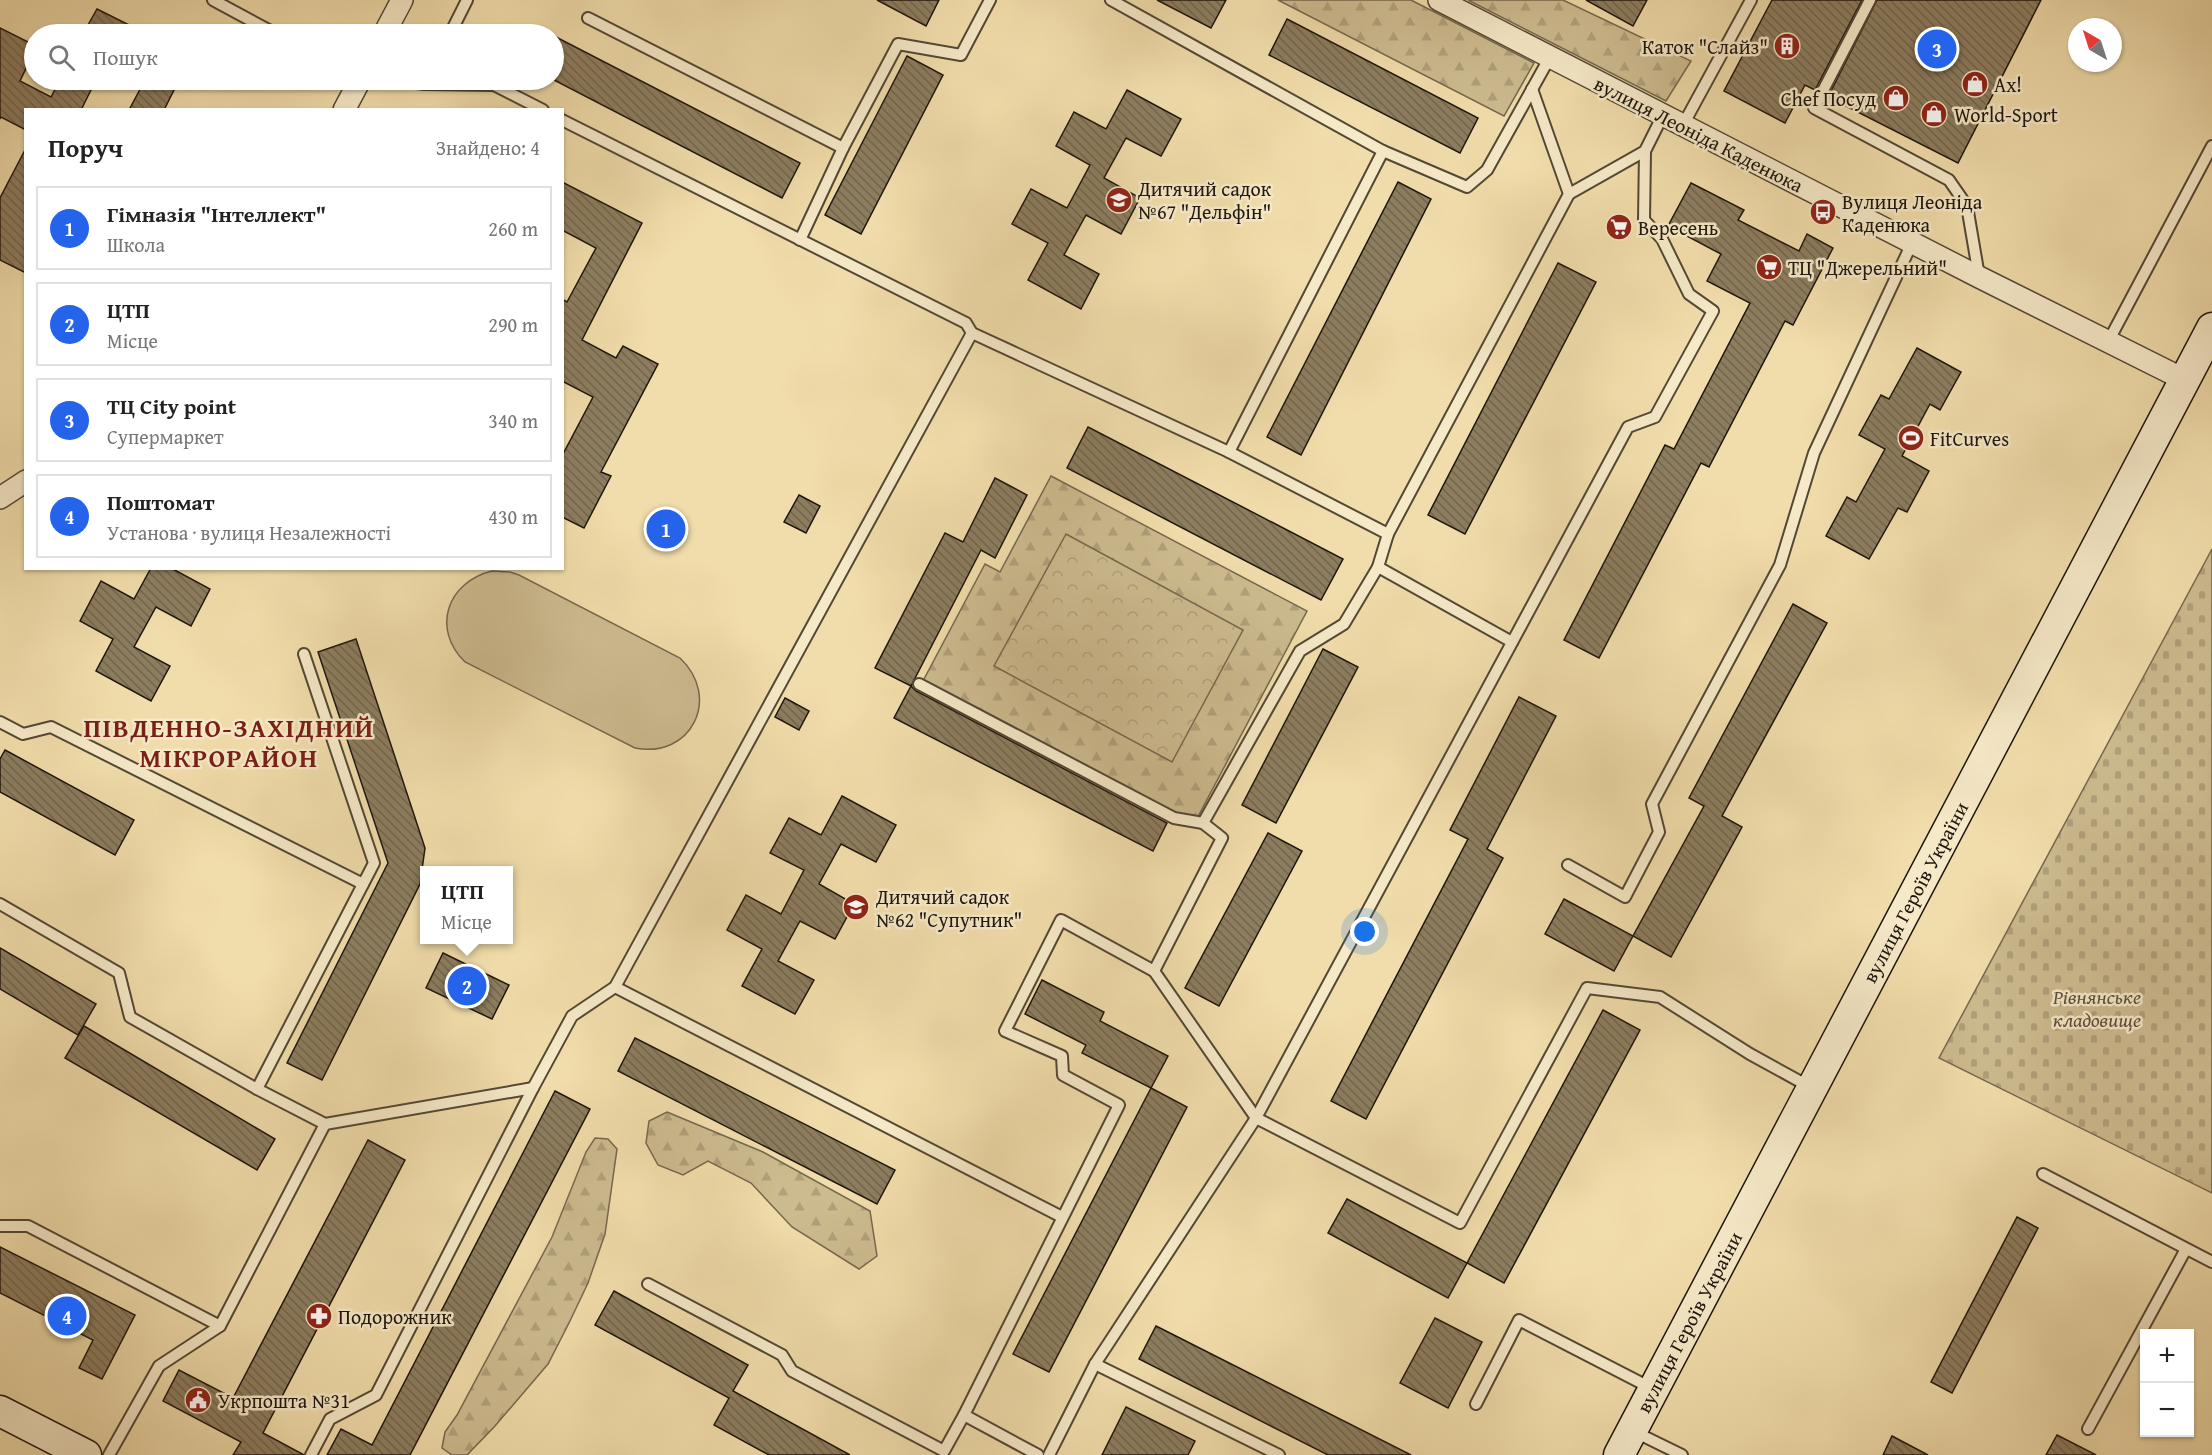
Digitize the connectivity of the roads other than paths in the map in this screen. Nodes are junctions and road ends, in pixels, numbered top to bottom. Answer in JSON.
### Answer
{"nodes":[{"id":1,"x":213,"y":0,"type":"edge"},
{"id":2,"x":402,"y":0,"type":"edge"},
{"id":3,"x":467,"y":0,"type":"edge"},
{"id":4,"x":990,"y":0,"type":"edge"},
{"id":5,"x":1111,"y":0,"type":"edge"},
{"id":6,"x":1439,"y":0,"type":"edge"},
{"id":7,"x":1752,"y":0,"type":"edge"},
{"id":8,"x":1870,"y":0,"type":"edge"},
{"id":9,"x":588,"y":18,"type":"dead end"},
{"id":10,"x":257,"y":24,"type":"edge"},
{"id":11,"x":389,"y":24,"type":"edge"},
{"id":12,"x":455,"y":24,"type":"edge"},
{"id":13,"x":1550,"y":57,"type":"junction"},
{"id":14,"x":1532,"y":89,"type":"junction"},
{"id":15,"x":355,"y":90,"type":"edge"},
{"id":16,"x":504,"y":90,"type":"edge"},
{"id":17,"x":345,"y":108,"type":"edge"},
{"id":18,"x":539,"y":108,"type":"edge"},
{"id":19,"x":1664,"y":116,"type":"junction"},
{"id":20,"x":564,"y":121,"type":"edge"},
{"id":21,"x":1683,"y":125,"type":"junction"},
{"id":22,"x":2212,"y":146,"type":"edge"},
{"id":23,"x":843,"y":148,"type":"junction"},
{"id":24,"x":1383,"y":151,"type":"junction"},
{"id":25,"x":1645,"y":151,"type":"junction"},
{"id":26,"x":1569,"y":194,"type":"junction"},
{"id":27,"x":800,"y":240,"type":"junction"},
{"id":28,"x":1912,"y":243,"type":"junction"},
{"id":29,"x":1979,"y":277,"type":"junction"},
{"id":30,"x":2212,"y":328,"type":"edge"},
{"id":31,"x":972,"y":333,"type":"junction"},
{"id":32,"x":2108,"y":342,"type":"junction"},
{"id":33,"x":2185,"y":380,"type":"junction"},
{"id":34,"x":1229,"y":452,"type":"junction"},
{"id":35,"x":24,"y":482,"type":"edge"},
{"id":36,"x":0,"y":498,"type":"edge"},
{"id":37,"x":1388,"y":534,"type":"junction"},
{"id":38,"x":1378,"y":567,"type":"junction"},
{"id":39,"x":1512,"y":642,"type":"junction"},
{"id":40,"x":304,"y":654,"type":"dead end"},
{"id":41,"x":919,"y":684,"type":"dead end"},
{"id":42,"x":0,"y":722,"type":"edge"},
{"id":43,"x":1203,"y":823,"type":"junction"},
{"id":44,"x":1568,"y":865,"type":"dead end"},
{"id":45,"x":363,"y":884,"type":"junction"},
{"id":46,"x":0,"y":904,"type":"edge"},
{"id":47,"x":1154,"y":971,"type":"junction"},
{"id":48,"x":615,"y":987,"type":"junction"},
{"id":49,"x":532,"y":1088,"type":"junction"},
{"id":50,"x":1812,"y":1088,"type":"junction"},
{"id":51,"x":257,"y":1089,"type":"junction"},
{"id":52,"x":1256,"y":1118,"type":"junction"},
{"id":53,"x":325,"y":1124,"type":"junction"},
{"id":54,"x":2043,"y":1174,"type":"dead end"},
{"id":55,"x":1062,"y":1217,"type":"junction"},
{"id":56,"x":0,"y":1226,"type":"edge"},
{"id":57,"x":2186,"y":1250,"type":"junction"},
{"id":58,"x":2212,"y":1262,"type":"edge"},
{"id":59,"x":648,"y":1284,"type":"dead end"},
{"id":60,"x":220,"y":1326,"type":"junction"},
{"id":61,"x":1095,"y":1364,"type":"junction"},
{"id":62,"x":1654,"y":1389,"type":"junction"},
{"id":63,"x":1476,"y":1404,"type":"dead end"},
{"id":64,"x":0,"y":1411,"type":"edge"},
{"id":65,"x":964,"y":1415,"type":"junction"},
{"id":66,"x":2088,"y":1429,"type":"dead end"},
{"id":67,"x":1625,"y":1443,"type":"edge"},
{"id":68,"x":86,"y":1455,"type":"edge"},
{"id":69,"x":109,"y":1455,"type":"edge"},
{"id":70,"x":311,"y":1455,"type":"edge"},
{"id":71,"x":1038,"y":1455,"type":"edge"},
{"id":72,"x":1049,"y":1455,"type":"edge"},
{"id":73,"x":1279,"y":1455,"type":"edge"},
{"id":74,"x":1682,"y":1455,"type":"edge"}],
"edges":[{"from":1,"to":10,"type":"lane"},
{"from":2,"to":11,"type":"street"},
{"from":3,"to":12,"type":"lane"},
{"from":4,"to":23,"type":"lane"},
{"from":5,"to":24,"type":"lane"},
{"from":6,"to":13,"type":"street","name":"вулиця Леоніда Каденюка"},
{"from":7,"to":21,"type":"lane"},
{"from":8,"to":29,"type":"lane"},
{"from":9,"to":23,"type":"lane"},
{"from":13,"to":14,"type":"lane"},
{"from":13,"to":19,"type":"street","name":"вулиця Леоніда Каденюка"},
{"from":14,"to":24,"type":"lane"},
{"from":14,"to":26,"type":"lane"},
{"from":15,"to":17,"type":"street"},
{"from":16,"to":18,"type":"lane"},
{"from":19,"to":21,"type":"street","name":"вулиця Леоніда Каденюка"},
{"from":19,"to":25,"type":"lane"},
{"from":20,"to":27,"type":"lane"},
{"from":21,"to":28,"type":"street","name":"вулиця Леоніда Каденюка"},
{"from":22,"to":32,"type":"lane"},
{"from":23,"to":27,"type":"lane"},
{"from":24,"to":34,"type":"lane"},
{"from":25,"to":26,"type":"lane"},
{"from":25,"to":39,"type":"lane"},
{"from":26,"to":37,"type":"lane"},
{"from":27,"to":31,"type":"lane"},
{"from":28,"to":29,"type":"street","name":"вулиця Леоніда Каденюка"},
{"from":28,"to":44,"type":"lane"},
{"from":29,"to":32,"type":"street","name":"вулиця Леоніда Каденюка"},
{"from":30,"to":33,"type":"main road","name":"вулиця Героїв України"},
{"from":31,"to":34,"type":"lane"},
{"from":31,"to":48,"type":"lane"},
{"from":32,"to":33,"type":"street","name":"вулиця Леоніда Каденюка"},
{"from":33,"to":50,"type":"main road","name":"вулиця Героїв України"},
{"from":34,"to":37,"type":"lane"},
{"from":35,"to":36,"type":"street"},
{"from":37,"to":38,"type":"lane"},
{"from":38,"to":39,"type":"lane"},
{"from":38,"to":43,"type":"lane"},
{"from":39,"to":52,"type":"lane"},
{"from":40,"to":45,"type":"lane"},
{"from":41,"to":43,"type":"lane"},
{"from":42,"to":45,"type":"lane"},
{"from":43,"to":47,"type":"lane"},
{"from":45,"to":51,"type":"lane"},
{"from":46,"to":51,"type":"lane"},
{"from":47,"to":52,"type":"lane"},
{"from":47,"to":55,"type":"lane"},
{"from":48,"to":49,"type":"lane"},
{"from":48,"to":55,"type":"lane"},
{"from":49,"to":53,"type":"lane"},
{"from":49,"to":70,"type":"lane"},
{"from":50,"to":52,"type":"lane"},
{"from":50,"to":62,"type":"main road","name":"вулиця Героїв України"},
{"from":51,"to":53,"type":"lane"},
{"from":52,"to":61,"type":"lane"},
{"from":53,"to":60,"type":"lane"},
{"from":54,"to":57,"type":"lane"},
{"from":55,"to":65,"type":"lane"},
{"from":56,"to":60,"type":"lane"},
{"from":57,"to":58,"type":"lane"},
{"from":57,"to":66,"type":"lane"},
{"from":59,"to":65,"type":"lane"},
{"from":60,"to":69,"type":"lane"},
{"from":61,"to":72,"type":"lane"},
{"from":61,"to":73,"type":"lane"},
{"from":62,"to":63,"type":"lane"},
{"from":62,"to":67,"type":"main road","name":"вулиця Героїв України"},
{"from":64,"to":68,"type":"main road"},
{"from":65,"to":71,"type":"lane"},
{"from":67,"to":74,"type":"lane"}]}
